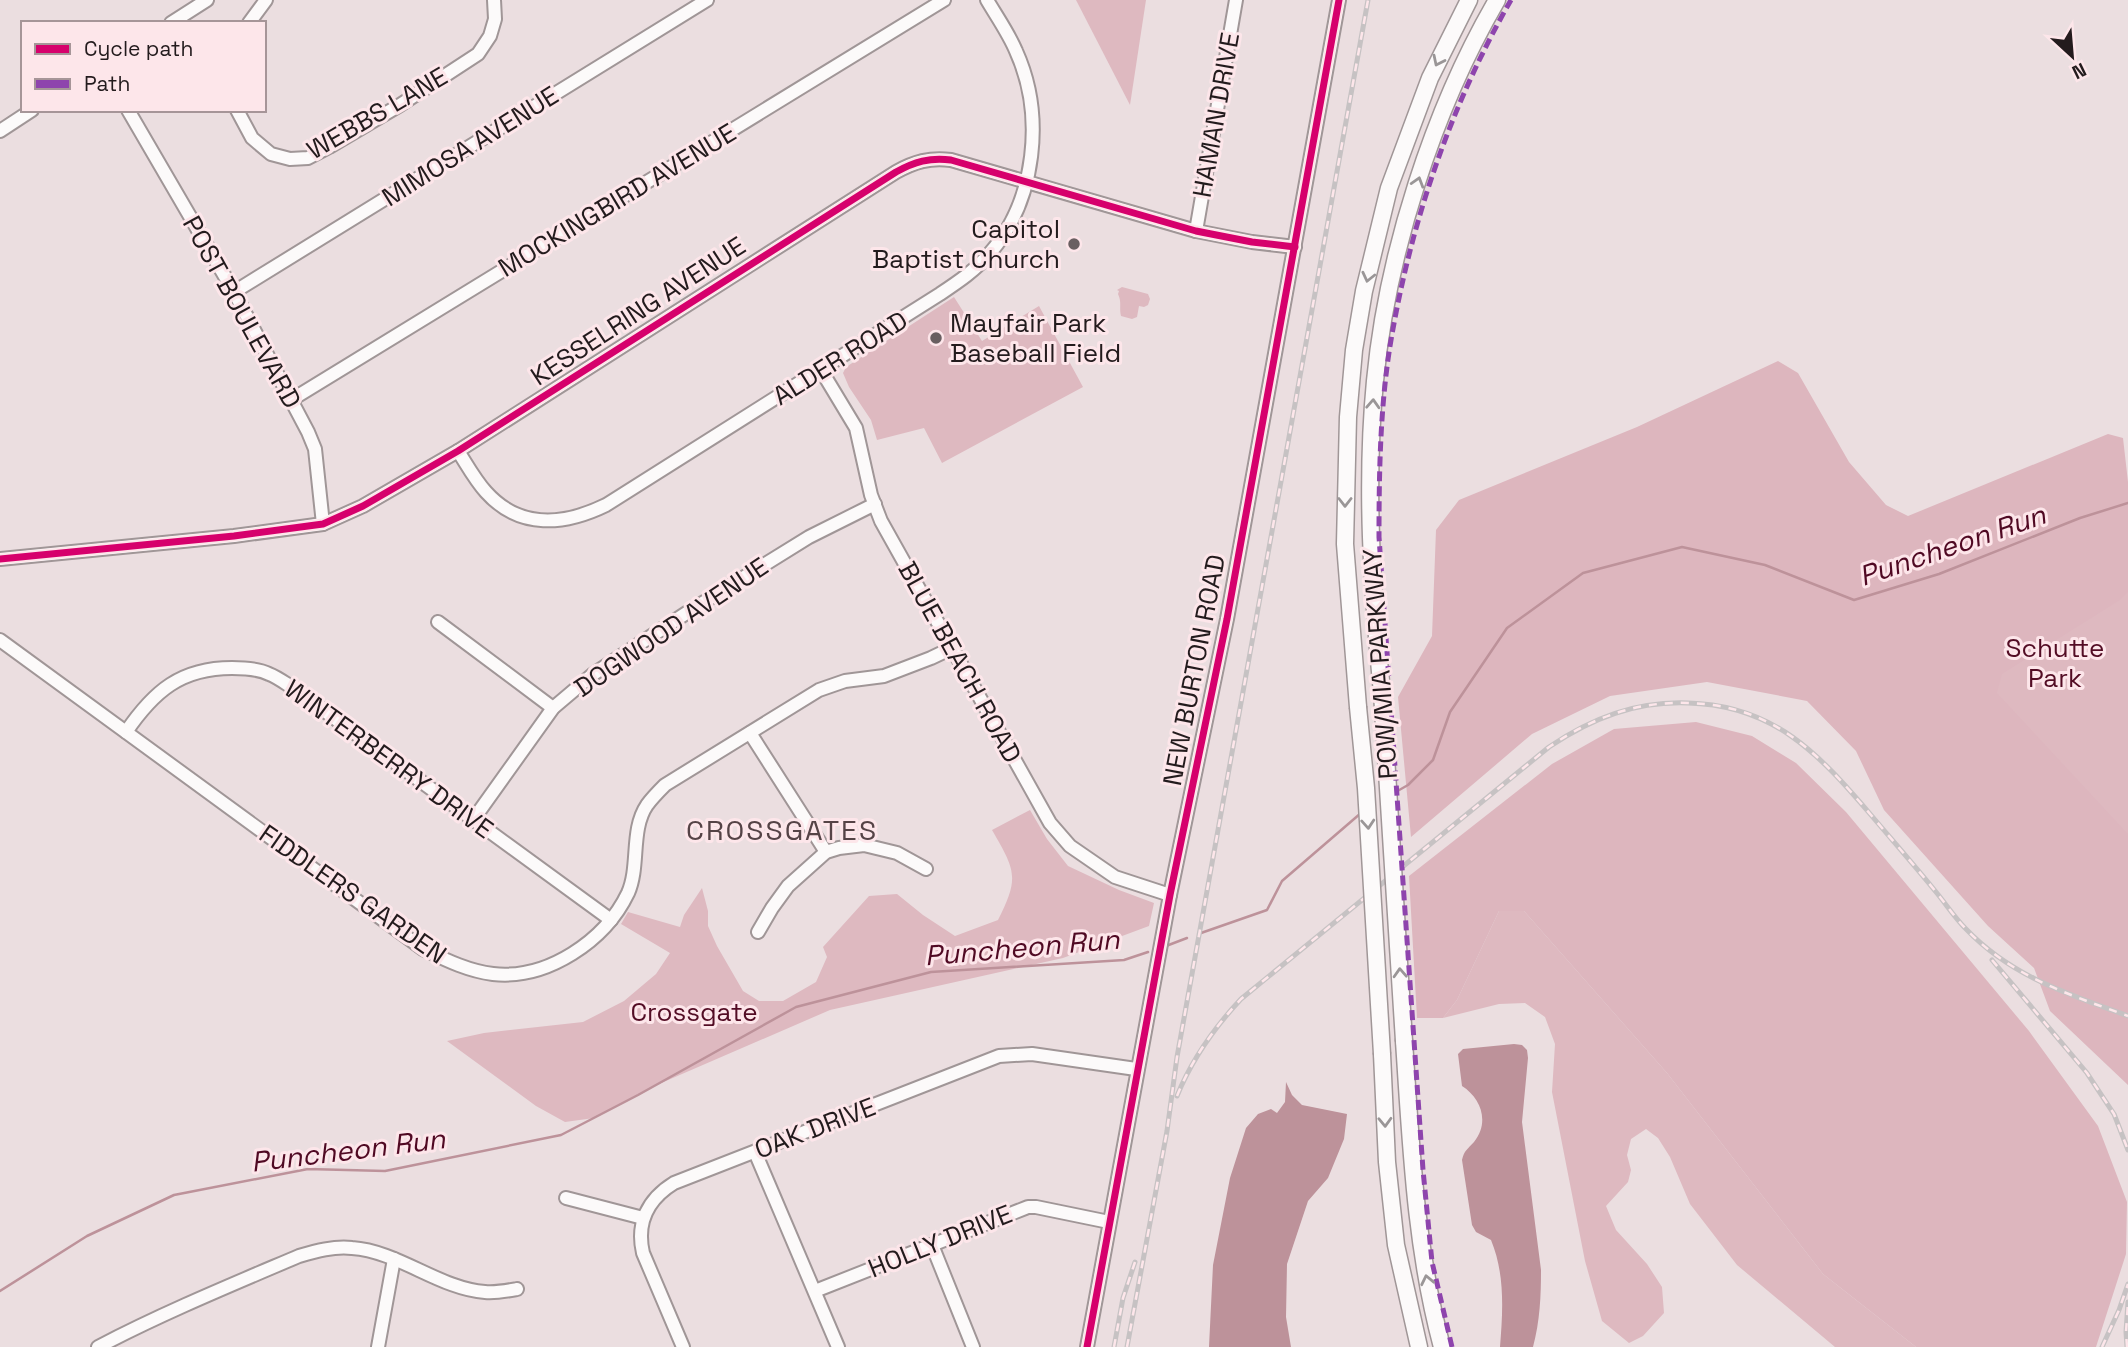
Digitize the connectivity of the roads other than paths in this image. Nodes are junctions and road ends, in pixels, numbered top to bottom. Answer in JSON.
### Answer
{"nodes":[{"id":1,"x":207,"y":0,"type":"edge"},
{"id":2,"x":266,"y":0,"type":"edge"},
{"id":3,"x":494,"y":0,"type":"edge"},
{"id":4,"x":706,"y":0,"type":"edge"},
{"id":5,"x":944,"y":0,"type":"edge"},
{"id":6,"x":987,"y":0,"type":"edge"},
{"id":7,"x":1236,"y":0,"type":"edge"},
{"id":8,"x":1339,"y":0,"type":"edge"},
{"id":9,"x":1469,"y":0,"type":"edge"},
{"id":10,"x":1497,"y":0,"type":"edge"},
{"id":11,"x":174,"y":21,"type":"edge"},
{"id":12,"x":250,"y":21,"type":"edge"},
{"id":13,"x":30,"y":112,"type":"edge"},
{"id":14,"x":129,"y":112,"type":"edge"},
{"id":15,"x":238,"y":112,"type":"edge"},
{"id":16,"x":0,"y":131,"type":"edge"},
{"id":17,"x":1025,"y":182,"type":"junction"},
{"id":18,"x":1196,"y":231,"type":"junction"},
{"id":19,"x":1295,"y":247,"type":"junction"},
{"id":20,"x":234,"y":292,"type":"junction"},
{"id":21,"x":821,"y":370,"type":"junction"},
{"id":22,"x":291,"y":400,"type":"junction"},
{"id":23,"x":458,"y":452,"type":"junction"},
{"id":24,"x":875,"y":504,"type":"junction"},
{"id":25,"x":323,"y":524,"type":"junction"},
{"id":26,"x":0,"y":559,"type":"edge"},
{"id":27,"x":438,"y":622,"type":"dead end"},
{"id":28,"x":0,"y":640,"type":"edge"},
{"id":29,"x":952,"y":648,"type":"junction"},
{"id":30,"x":553,"y":708,"type":"junction"},
{"id":31,"x":126,"y":732,"type":"junction"},
{"id":32,"x":750,"y":733,"type":"junction"},
{"id":33,"x":473,"y":820,"type":"junction"},
{"id":34,"x":826,"y":852,"type":"junction"},
{"id":35,"x":926,"y":869,"type":"dead end"},
{"id":36,"x":1170,"y":895,"type":"junction"},
{"id":37,"x":611,"y":920,"type":"junction"},
{"id":38,"x":758,"y":932,"type":"dead end"},
{"id":39,"x":1136,"y":1069,"type":"junction"},
{"id":40,"x":755,"y":1152,"type":"junction"},
{"id":41,"x":566,"y":1198,"type":"dead end"},
{"id":42,"x":643,"y":1217,"type":"junction"},
{"id":43,"x":1109,"y":1222,"type":"junction"},
{"id":44,"x":932,"y":1245,"type":"junction"},
{"id":45,"x":394,"y":1259,"type":"junction"},
{"id":46,"x":517,"y":1289,"type":"dead end"},
{"id":47,"x":815,"y":1291,"type":"junction"},
{"id":48,"x":98,"y":1347,"type":"edge"},
{"id":49,"x":378,"y":1347,"type":"edge"},
{"id":50,"x":683,"y":1347,"type":"edge"},
{"id":51,"x":838,"y":1347,"type":"edge"},
{"id":52,"x":973,"y":1347,"type":"edge"},
{"id":53,"x":1087,"y":1347,"type":"edge"},
{"id":54,"x":1419,"y":1347,"type":"edge"},
{"id":55,"x":1442,"y":1347,"type":"edge"}],
"edges":[{"from":1,"to":11,"type":"street"},
{"from":2,"to":12,"type":"street"},
{"from":3,"to":15,"type":"street","name":"WEBBS LANE"},
{"from":4,"to":20,"type":"street","name":"MIMOSA AVENUE"},
{"from":5,"to":22,"type":"street","name":"MOCKINGBIRD AVENUE"},
{"from":6,"to":17,"type":"street","name":"ALDER ROAD"},
{"from":7,"to":18,"type":"street","name":"HAMAN DRIVE"},
{"from":8,"to":19,"type":"street","name":"NEW BURTON ROAD"},
{"from":9,"to":54,"type":"main road","name":"POW/MIA PARKWAY","one_way":true,"bridge":true},
{"from":55,"to":10,"type":"main road","name":"POW/MIA PARKWAY","one_way":true,"bridge":true},
{"from":13,"to":16,"type":"street"},
{"from":14,"to":20,"type":"street","name":"POST BOULEVARD"},
{"from":17,"to":18,"type":"street","name":"KESSELRING AVENUE"},
{"from":17,"to":21,"type":"street","name":"ALDER ROAD"},
{"from":17,"to":23,"type":"street","name":"KESSELRING AVENUE"},
{"from":18,"to":19,"type":"street","name":"KESSELRING AVENUE"},
{"from":19,"to":36,"type":"street","name":"NEW BURTON ROAD"},
{"from":20,"to":22,"type":"street","name":"POST BOULEVARD"},
{"from":21,"to":23,"type":"street","name":"ALDER ROAD"},
{"from":21,"to":24,"type":"street","name":"BLUE BEACH ROAD"},
{"from":22,"to":25,"type":"street","name":"POST BOULEVARD"},
{"from":23,"to":25,"type":"street","name":"KESSELRING AVENUE"},
{"from":24,"to":29,"type":"street","name":"BLUE BEACH ROAD"},
{"from":24,"to":30,"type":"street","name":"DOGWOOD AVENUE"},
{"from":25,"to":26,"type":"street","name":"KESSELRING AVENUE"},
{"from":27,"to":30,"type":"street"},
{"from":28,"to":31,"type":"street","name":"FIDDLERS GARDEN"},
{"from":29,"to":32,"type":"street","name":"FIDDLERS GARDEN"},
{"from":29,"to":36,"type":"street","name":"BLUE BEACH ROAD"},
{"from":30,"to":33,"type":"street","name":"DOGWOOD AVENUE"},
{"from":31,"to":33,"type":"street","name":"WINTERBERRY DRIVE"},
{"from":31,"to":37,"type":"street","name":"FIDDLERS GARDEN"},
{"from":32,"to":34,"type":"street"},
{"from":32,"to":37,"type":"street","name":"FIDDLERS GARDEN"},
{"from":33,"to":37,"type":"street","name":"WINTERBERRY DRIVE"},
{"from":34,"to":35,"type":"street"},
{"from":34,"to":38,"type":"street"},
{"from":36,"to":39,"type":"street","name":"NEW BURTON ROAD"},
{"from":39,"to":40,"type":"street","name":"OAK DRIVE"},
{"from":39,"to":43,"type":"street","name":"NEW BURTON ROAD"},
{"from":40,"to":42,"type":"street","name":"OAK DRIVE"},
{"from":40,"to":47,"type":"street"},
{"from":41,"to":42,"type":"street"},
{"from":42,"to":50,"type":"street"},
{"from":43,"to":44,"type":"street","name":"HOLLY DRIVE"},
{"from":43,"to":53,"type":"street","name":"NEW BURTON ROAD"},
{"from":44,"to":47,"type":"street","name":"HOLLY DRIVE"},
{"from":44,"to":52,"type":"street"},
{"from":45,"to":46,"type":"street"},
{"from":45,"to":48,"type":"street"},
{"from":45,"to":49,"type":"street"},
{"from":47,"to":51,"type":"street"}]}
